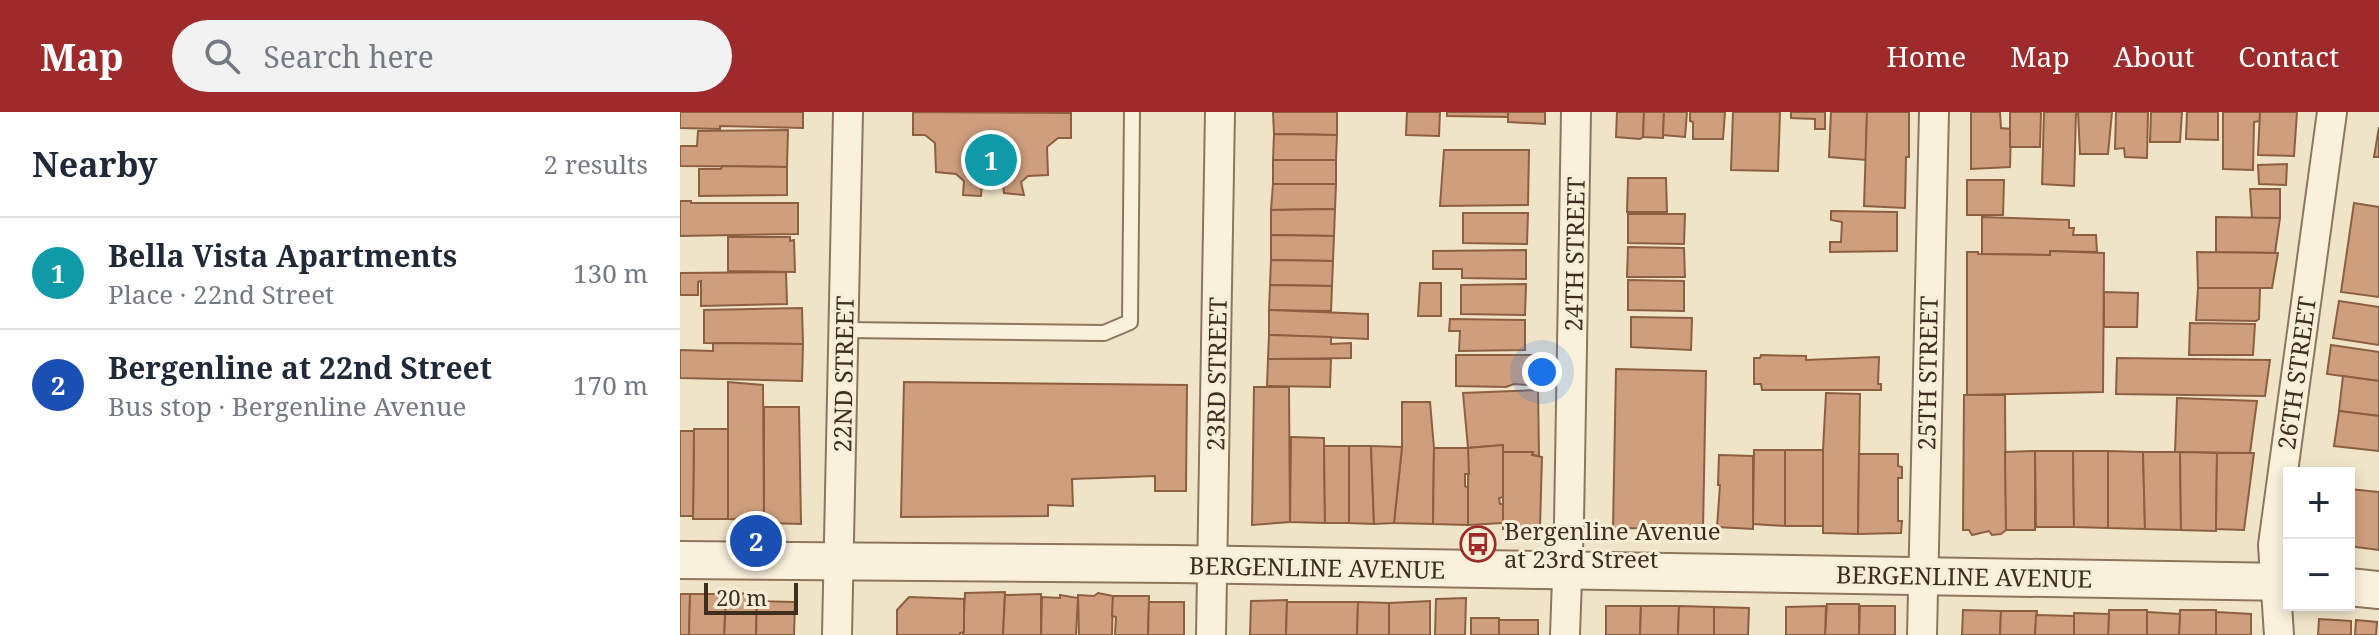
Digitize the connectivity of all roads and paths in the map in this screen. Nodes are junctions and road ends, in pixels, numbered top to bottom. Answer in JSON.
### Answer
{"nodes":[{"id":1,"x":848,"y":112,"type":"edge"},
{"id":2,"x":1132,"y":112,"type":"edge"},
{"id":3,"x":1220,"y":112,"type":"edge"},
{"id":4,"x":1576,"y":112,"type":"edge"},
{"id":5,"x":1934,"y":112,"type":"edge"},
{"id":6,"x":2332,"y":112,"type":"edge"},
{"id":7,"x":844,"y":330,"type":"junction"},
{"id":8,"x":680,"y":560,"type":"edge"},
{"id":9,"x":840,"y":562,"type":"junction"},
{"id":10,"x":1212,"y":566,"type":"junction"},
{"id":11,"x":1568,"y":572,"type":"junction"},
{"id":12,"x":1922,"y":576,"type":"junction"},
{"id":13,"x":2282,"y":582,"type":"edge"},
{"id":14,"x":2355,"y":588,"type":"edge"},
{"id":15,"x":2379,"y":590,"type":"edge"},
{"id":16,"x":837,"y":635,"type":"edge"},
{"id":17,"x":1211,"y":635,"type":"edge"},
{"id":18,"x":1565,"y":635,"type":"edge"},
{"id":19,"x":1922,"y":635,"type":"edge"},
{"id":20,"x":2279,"y":635,"type":"edge"}],
"edges":[{"from":1,"to":7,"type":"street","name":"22ND STREET"},
{"from":2,"to":7,"type":"lane"},
{"from":3,"to":10,"type":"street","name":"23RD STREET"},
{"from":4,"to":11,"type":"street","name":"24TH STREET"},
{"from":5,"to":12,"type":"street","name":"25TH STREET"},
{"from":6,"to":13,"type":"street","name":"26TH STREET"},
{"from":7,"to":9,"type":"street","name":"22ND STREET"},
{"from":8,"to":9,"type":"street","name":"BERGENLINE AVENUE"},
{"from":9,"to":10,"type":"street","name":"BERGENLINE AVENUE"},
{"from":9,"to":16,"type":"street","name":"22ND STREET"},
{"from":10,"to":11,"type":"street","name":"BERGENLINE AVENUE"},
{"from":10,"to":17,"type":"street","name":"23RD STREET"},
{"from":11,"to":12,"type":"street","name":"BERGENLINE AVENUE"},
{"from":11,"to":18,"type":"street","name":"24TH STREET"},
{"from":12,"to":13,"type":"street","name":"BERGENLINE AVENUE"},
{"from":12,"to":19,"type":"street","name":"25TH STREET"},
{"from":13,"to":20,"type":"street","name":"26TH STREET"},
{"from":14,"to":15,"type":"street"}]}
